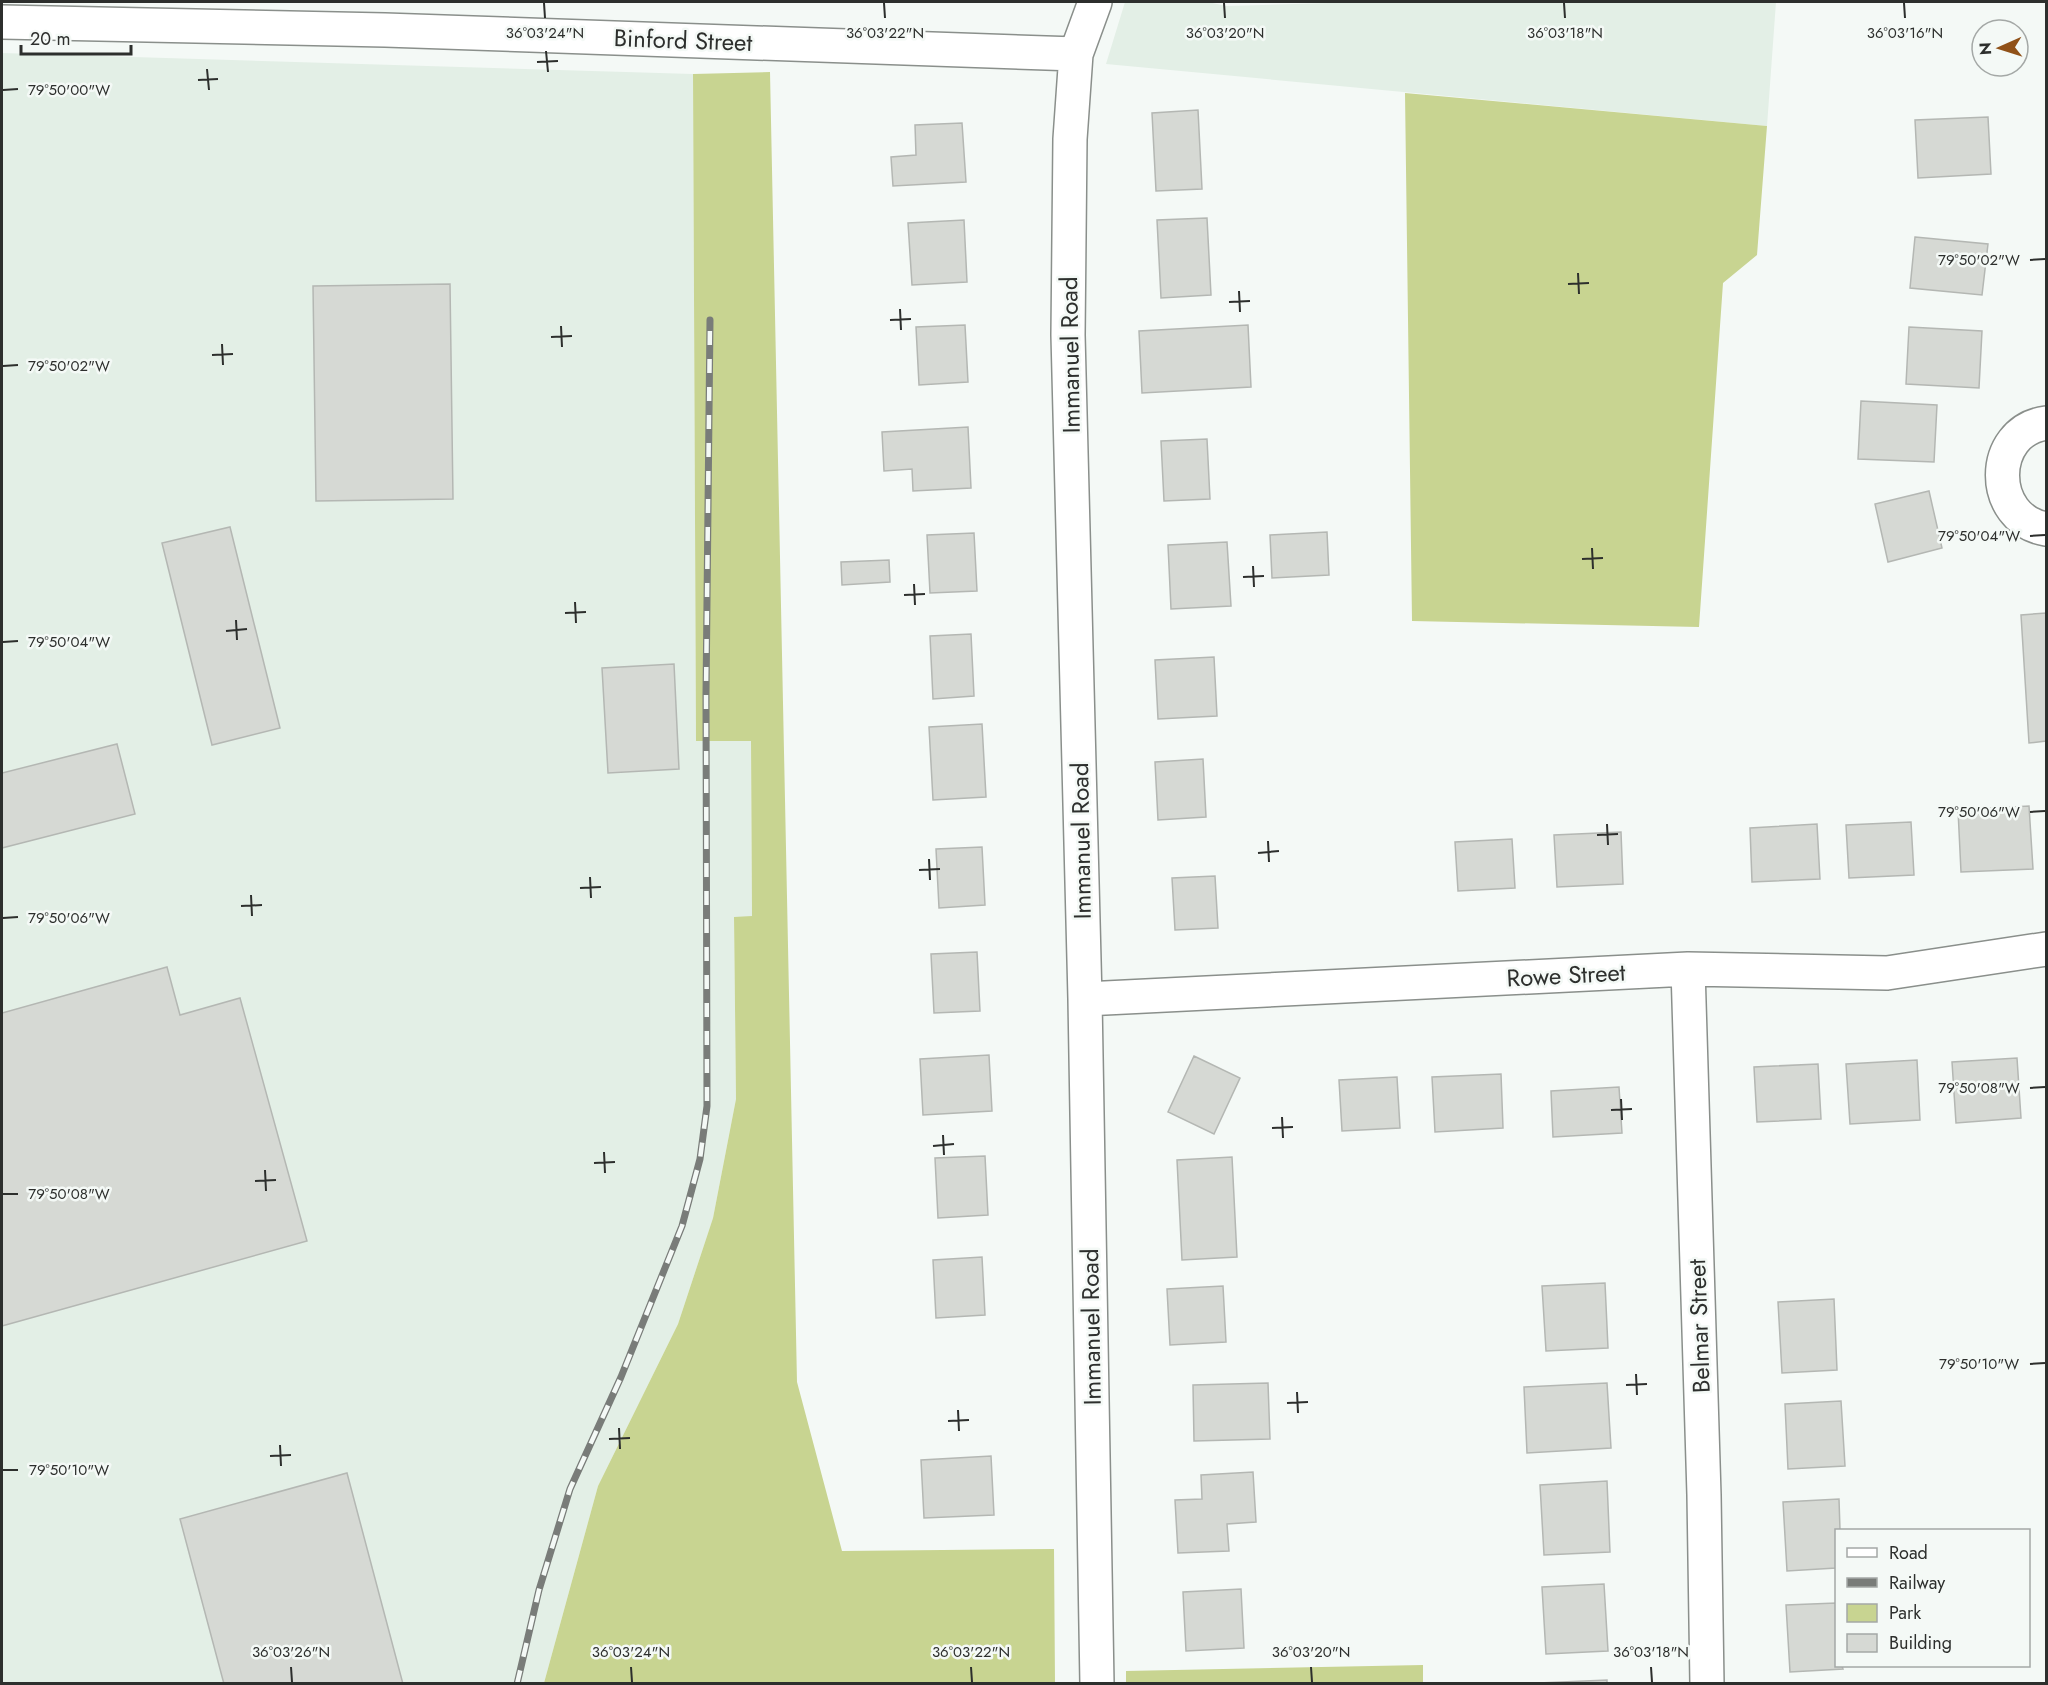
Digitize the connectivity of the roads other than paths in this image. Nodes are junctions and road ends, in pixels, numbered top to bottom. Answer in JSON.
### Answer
{"nodes":[{"id":1,"x":1095,"y":2,"type":"edge"},
{"id":2,"x":2,"y":22,"type":"edge"},
{"id":3,"x":1076,"y":54,"type":"junction"},
{"id":4,"x":2046,"y":423,"type":"edge"},
{"id":5,"x":2046,"y":529,"type":"edge"},
{"id":6,"x":2046,"y":949,"type":"edge"},
{"id":7,"x":1688,"y":969,"type":"junction"},
{"id":8,"x":1085,"y":999,"type":"junction"},
{"id":9,"x":1097,"y":1683,"type":"edge"},
{"id":10,"x":1707,"y":1683,"type":"edge"}],
"edges":[{"from":1,"to":3,"type":"street","name":"Immanuel Road"},
{"from":2,"to":3,"type":"street","name":"Binford Street"},
{"from":3,"to":8,"type":"street","name":"Immanuel Road"},
{"from":4,"to":5,"type":"street"},
{"from":6,"to":7,"type":"street","name":"Rowe Street"},
{"from":7,"to":8,"type":"street","name":"Rowe Street"},
{"from":7,"to":10,"type":"street","name":"Belmar Street"},
{"from":8,"to":9,"type":"street","name":"Immanuel Road"}]}
